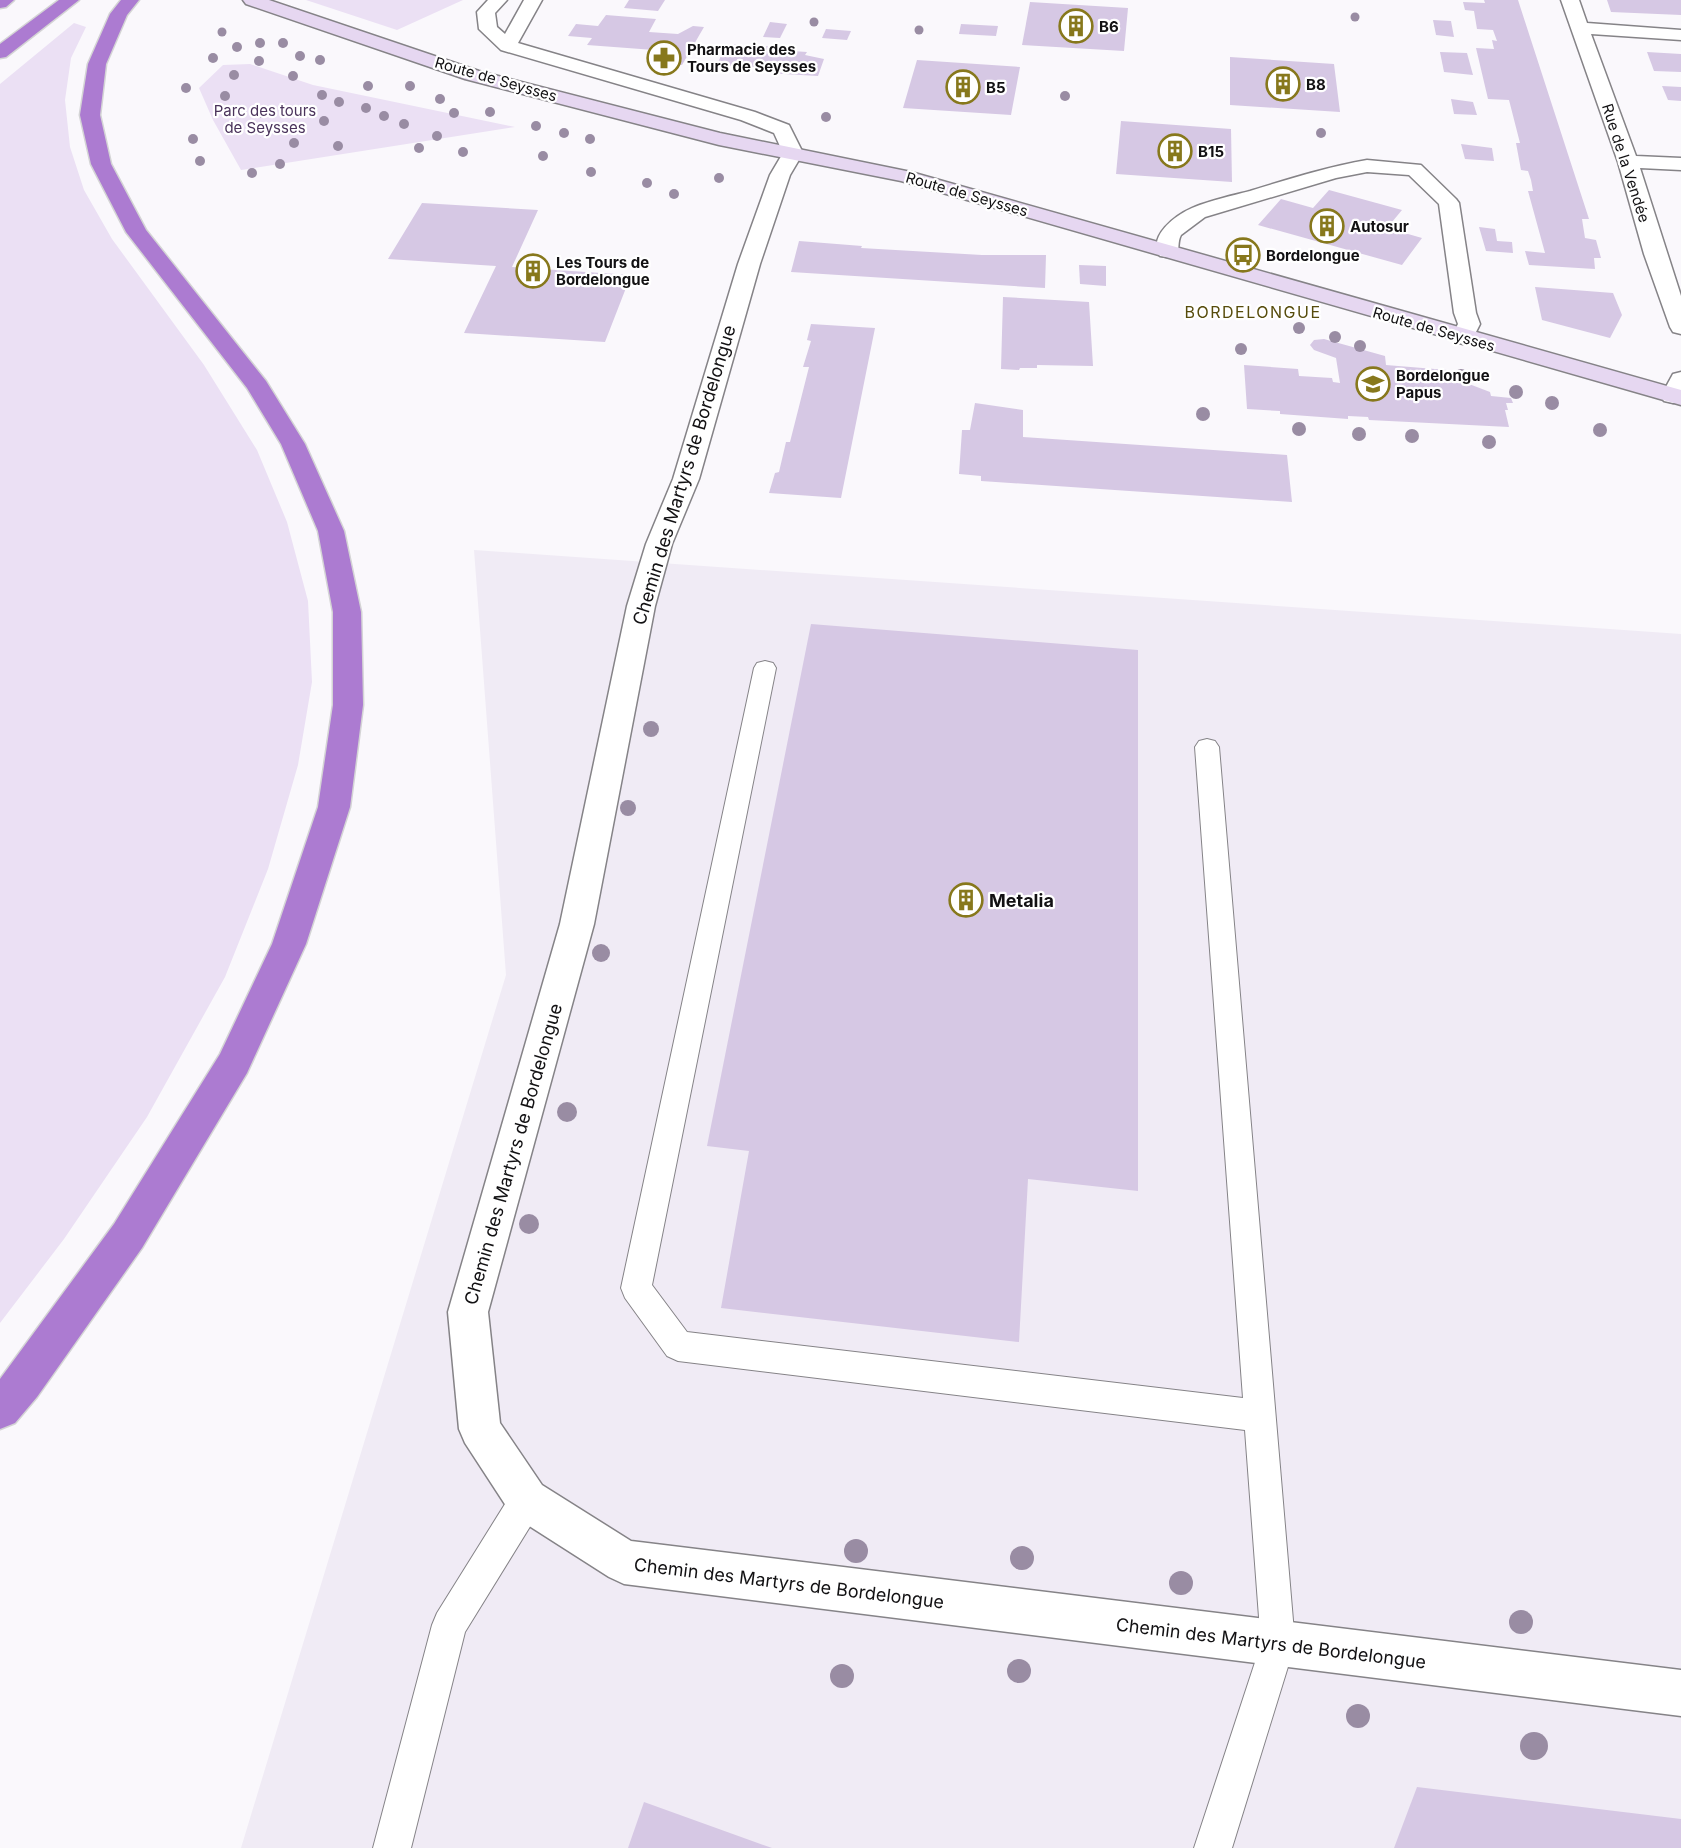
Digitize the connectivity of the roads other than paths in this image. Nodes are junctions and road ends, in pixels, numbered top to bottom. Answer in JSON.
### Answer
{"nodes":[{"id":1,"x":5,"y":0,"type":"edge"},
{"id":2,"x":70,"y":0,"type":"edge"},
{"id":3,"x":130,"y":0,"type":"edge"},
{"id":4,"x":252,"y":0,"type":"edge"},
{"id":5,"x":498,"y":0,"type":"edge"},
{"id":6,"x":533,"y":0,"type":"edge"},
{"id":7,"x":1569,"y":0,"type":"edge"},
{"id":8,"x":0,"y":3,"type":"edge"},
{"id":9,"x":1580,"y":28,"type":"junction"},
{"id":10,"x":1681,"y":34,"type":"edge"},
{"id":11,"x":507,"y":46,"type":"junction"},
{"id":12,"x":0,"y":53,"type":"edge"},
{"id":13,"x":793,"y":153,"type":"junction"},
{"id":14,"x":1628,"y":162,"type":"junction"},
{"id":15,"x":1681,"y":164,"type":"edge"},
{"id":16,"x":1168,"y":251,"type":"junction"},
{"id":17,"x":1681,"y":327,"type":"edge"},
{"id":18,"x":1463,"y":337,"type":"junction"},
{"id":19,"x":1678,"y":391,"type":"edge"},
{"id":20,"x":765,"y":668,"type":"dead end"},
{"id":21,"x":1207,"y":747,"type":"dead end"},
{"id":22,"x":0,"y":1409,"type":"edge"},
{"id":23,"x":1260,"y":1416,"type":"junction"},
{"id":24,"x":527,"y":1500,"type":"junction"},
{"id":25,"x":1278,"y":1644,"type":"junction"},
{"id":26,"x":1681,"y":1693,"type":"edge"},
{"id":27,"x":392,"y":1848,"type":"edge"},
{"id":28,"x":1212,"y":1848,"type":"edge"}],
"edges":[{"from":1,"to":8,"type":"highway"},
{"from":2,"to":12,"type":"highway"},
{"from":3,"to":22,"type":"highway"},
{"from":4,"to":13,"type":"main road","name":"Route de Seysses"},
{"from":5,"to":11,"type":"street"},
{"from":6,"to":11,"type":"street"},
{"from":7,"to":9,"type":"street","name":"Rue de la Vendée"},
{"from":9,"to":10,"type":"street"},
{"from":9,"to":14,"type":"street","name":"Rue de la Vendée"},
{"from":11,"to":13,"type":"street"},
{"from":13,"to":16,"type":"main road","name":"Route de Seysses"},
{"from":13,"to":24,"type":"street","name":"Chemin des Martyrs de Bordelongue"},
{"from":14,"to":15,"type":"street"},
{"from":14,"to":17,"type":"street","name":"Rue de la Vendée"},
{"from":16,"to":18,"type":"main road","name":"Route de Seysses"},
{"from":16,"to":18,"type":"street"},
{"from":18,"to":19,"type":"main road","name":"Route de Seysses"},
{"from":20,"to":23,"type":"lane"},
{"from":21,"to":23,"type":"lane"},
{"from":23,"to":25,"type":"lane"},
{"from":24,"to":25,"type":"street","name":"Chemin des Martyrs de Bordelongue"},
{"from":24,"to":27,"type":"lane"},
{"from":25,"to":26,"type":"street","name":"Chemin des Martyrs de Bordelongue"},
{"from":25,"to":28,"type":"lane"}]}
